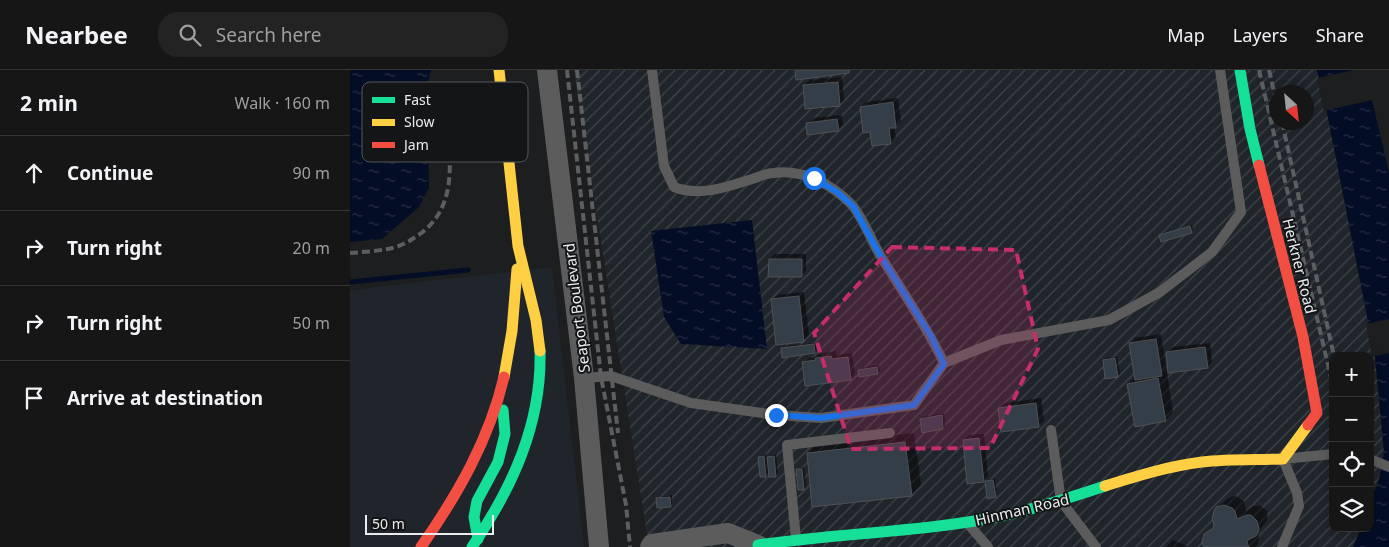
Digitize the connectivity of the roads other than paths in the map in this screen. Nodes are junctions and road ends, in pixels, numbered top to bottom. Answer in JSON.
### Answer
{"nodes":[{"id":1,"x":547,"y":70,"type":"edge"},
{"id":2,"x":652,"y":70,"type":"edge"},
{"id":3,"x":1220,"y":70,"type":"edge"},
{"id":4,"x":1240,"y":70,"type":"edge"},
{"id":5,"x":509,"y":162,"type":"edge"},
{"id":6,"x":519,"y":255,"type":"junction"},
{"id":7,"x":944,"y":364,"type":"junction"},
{"id":8,"x":584,"y":378,"type":"junction"},
{"id":9,"x":501,"y":391,"type":"junction"},
{"id":10,"x":1051,"y":430,"type":"dead end"},
{"id":11,"x":890,"y":433,"type":"dead end"},
{"id":12,"x":1329,"y":454,"type":"edge"},
{"id":13,"x":1283,"y":459,"type":"junction"},
{"id":14,"x":1374,"y":461,"type":"edge"},
{"id":15,"x":1389,"y":467,"type":"edge"},
{"id":16,"x":1061,"y":501,"type":"junction"},
{"id":17,"x":966,"y":522,"type":"junction"},
{"id":18,"x":796,"y":539,"type":"junction"},
{"id":19,"x":477,"y":544,"type":"edge"},
{"id":20,"x":757,"y":546,"type":"edge"},
{"id":21,"x":420,"y":547,"type":"edge"},
{"id":22,"x":599,"y":547,"type":"edge"},
{"id":23,"x":650,"y":547,"type":"edge"},
{"id":24,"x":988,"y":547,"type":"edge"},
{"id":25,"x":1096,"y":547,"type":"edge"},
{"id":26,"x":1282,"y":547,"type":"edge"}],
"edges":[{"from":1,"to":8,"type":"street","name":"Seaport Boulevard"},
{"from":2,"to":7,"type":"lane"},
{"from":3,"to":7,"type":"lane"},
{"from":4,"to":13,"type":"main road","name":"Herkner Road"},
{"from":5,"to":6,"type":"main road"},
{"from":6,"to":9,"type":"main road"},
{"from":6,"to":19,"type":"main road"},
{"from":7,"to":8,"type":"lane"},
{"from":8,"to":22,"type":"street","name":"Seaport Boulevard"},
{"from":9,"to":19,"type":"main road"},
{"from":9,"to":21,"type":"main road"},
{"from":10,"to":16,"type":"lane"},
{"from":11,"to":18,"type":"lane"},
{"from":12,"to":13,"type":"lane"},
{"from":13,"to":16,"type":"main road","name":"Hinman Road"},
{"from":13,"to":26,"type":"lane"},
{"from":14,"to":15,"type":"lane"},
{"from":16,"to":17,"type":"main road","name":"Hinman Road"},
{"from":16,"to":25,"type":"lane"},
{"from":17,"to":18,"type":"main road","name":"Hinman Road"},
{"from":17,"to":24,"type":"lane"},
{"from":18,"to":20,"type":"main road","name":"Hinman Road"},
{"from":20,"to":23,"type":"street","name":"Hinman Road"}]}
